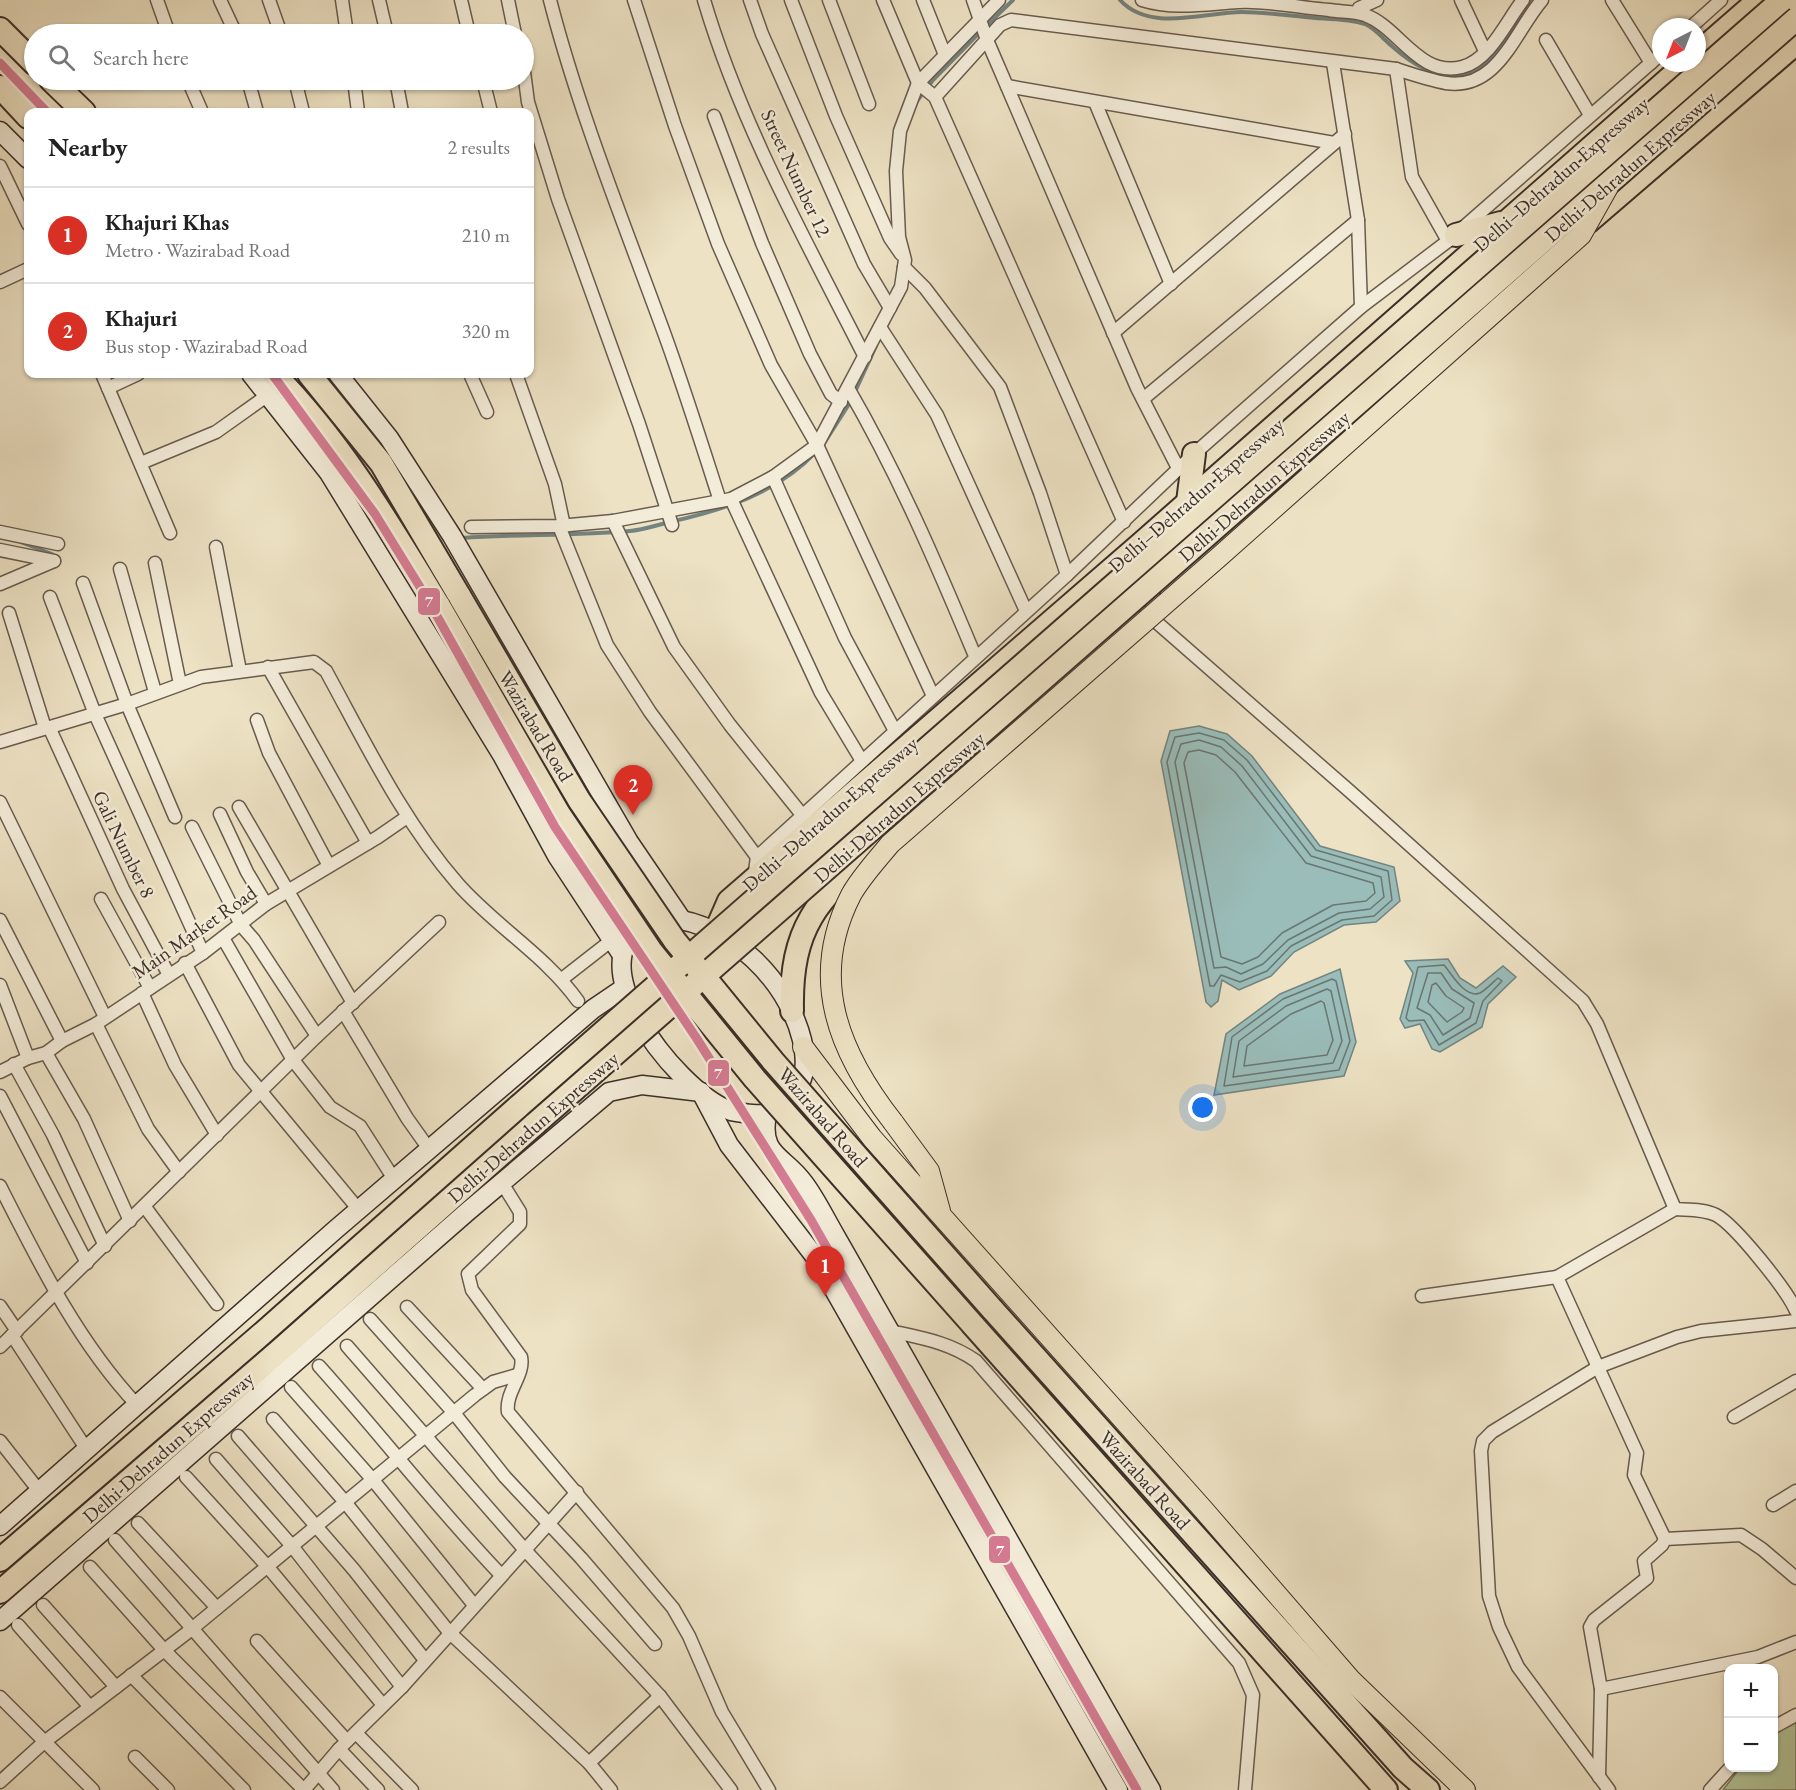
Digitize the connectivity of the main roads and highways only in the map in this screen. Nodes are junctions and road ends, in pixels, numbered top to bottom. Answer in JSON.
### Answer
{"nodes":[{"id":1,"x":1759,"y":0,"type":"edge"},
{"id":2,"x":1782,"y":0,"type":"edge"},
{"id":3,"x":1796,"y":20,"type":"edge"},
{"id":4,"x":0,"y":29,"type":"edge"},
{"id":5,"x":1796,"y":43,"type":"edge"},
{"id":6,"x":1706,"y":46,"type":"edge"},
{"id":7,"x":24,"y":53,"type":"edge"},
{"id":8,"x":1677,"y":72,"type":"edge"},
{"id":9,"x":0,"y":87,"type":"edge"},
{"id":10,"x":61,"y":90,"type":"edge"},
{"id":11,"x":80,"y":108,"type":"edge"},
{"id":12,"x":24,"y":113,"type":"edge"},
{"id":13,"x":0,"y":131,"type":"edge"},
{"id":14,"x":24,"y":155,"type":"edge"},
{"id":15,"x":1609,"y":184,"type":"junction"},
{"id":16,"x":1540,"y":192,"type":"junction"},
{"id":17,"x":1505,"y":222,"type":"junction"},
{"id":18,"x":1576,"y":233,"type":"junction"},
{"id":19,"x":1452,"y":238,"type":"road end"},
{"id":20,"x":254,"y":378,"type":"edge"},
{"id":21,"x":278,"y":378,"type":"edge"},
{"id":22,"x":313,"y":378,"type":"edge"},
{"id":23,"x":341,"y":378,"type":"edge"},
{"id":24,"x":1186,"y":461,"type":"road end"},
{"id":25,"x":1188,"y":502,"type":"junction"},
{"id":26,"x":619,"y":824,"type":"junction"},
{"id":27,"x":553,"y":848,"type":"junction"},
{"id":28,"x":682,"y":920,"type":"junction"},
{"id":29,"x":715,"y":933,"type":"junction"},
{"id":30,"x":617,"y":947,"type":"junction"},
{"id":31,"x":624,"y":988,"type":"junction"},
{"id":32,"x":792,"y":1011,"type":"junction"},
{"id":33,"x":803,"y":1047,"type":"junction"},
{"id":34,"x":701,"y":1092,"type":"junction"},
{"id":35,"x":767,"y":1114,"type":"junction"},
{"id":36,"x":941,"y":1215,"type":"junction"},
{"id":37,"x":0,"y":1526,"type":"edge"},
{"id":38,"x":0,"y":1560,"type":"edge"},
{"id":39,"x":0,"y":1592,"type":"edge"},
{"id":40,"x":9,"y":1623,"type":"edge"},
{"id":41,"x":1118,"y":1790,"type":"edge"},
{"id":42,"x":1150,"y":1790,"type":"edge"},
{"id":43,"x":1386,"y":1790,"type":"edge"},
{"id":44,"x":1428,"y":1790,"type":"edge"},
{"id":45,"x":1465,"y":1790,"type":"edge"}],
"edges":[{"from":1,"to":6,"type":"highway"},
{"from":2,"to":38,"type":"highway","name":"Delhi-Dehradun Expressway","bridge":true},
{"from":3,"to":15,"type":"highway","name":"Delhi-Dehradun Expressway","bridge":true},
{"from":4,"to":7,"type":"highway"},
{"from":5,"to":18,"type":"highway"},
{"from":8,"to":16,"type":"highway","name":"Delhi–Dehradun Expressway"},
{"from":9,"to":12,"type":"highway"},
{"from":10,"to":11,"type":"highway"},
{"from":13,"to":14,"type":"main road"},
{"from":15,"to":36,"type":"main road","bridge":true},
{"from":15,"to":39,"type":"highway","name":"Delhi-Dehradun Expressway","bridge":true},
{"from":16,"to":17,"type":"highway","name":"Delhi–Dehradun Expressway"},
{"from":16,"to":18,"type":"highway"},
{"from":17,"to":19,"type":"highway"},
{"from":17,"to":25,"type":"highway","name":"Delhi–Dehradun Expressway"},
{"from":18,"to":32,"type":"highway"},
{"from":20,"to":27,"type":"main road"},
{"from":21,"to":43,"type":"highway","name":"Wazirabad Road","bridge":true},
{"from":22,"to":44,"type":"highway","name":"Wazirabad Road","bridge":true},
{"from":23,"to":26,"type":"main road","name":"Wazirabad Road"},
{"from":24,"to":25,"type":"highway"},
{"from":25,"to":29,"type":"highway","name":"Delhi–Dehradun Expressway"},
{"from":26,"to":27,"type":"main road"},
{"from":26,"to":28,"type":"main road","name":"Wazirabad Road"},
{"from":27,"to":30,"type":"main road"},
{"from":28,"to":29,"type":"main road"},
{"from":28,"to":30,"type":"main road"},
{"from":29,"to":32,"type":"main road"},
{"from":30,"to":31,"type":"main road"},
{"from":31,"to":34,"type":"main road"},
{"from":31,"to":37,"type":"main road"},
{"from":32,"to":33,"type":"main road"},
{"from":33,"to":35,"type":"main road"},
{"from":33,"to":36,"type":"main road"},
{"from":34,"to":35,"type":"main road"},
{"from":34,"to":40,"type":"main road"},
{"from":34,"to":41,"type":"main road"},
{"from":35,"to":42,"type":"main road","name":"Wazirabad Road"},
{"from":36,"to":45,"type":"main road"}]}
